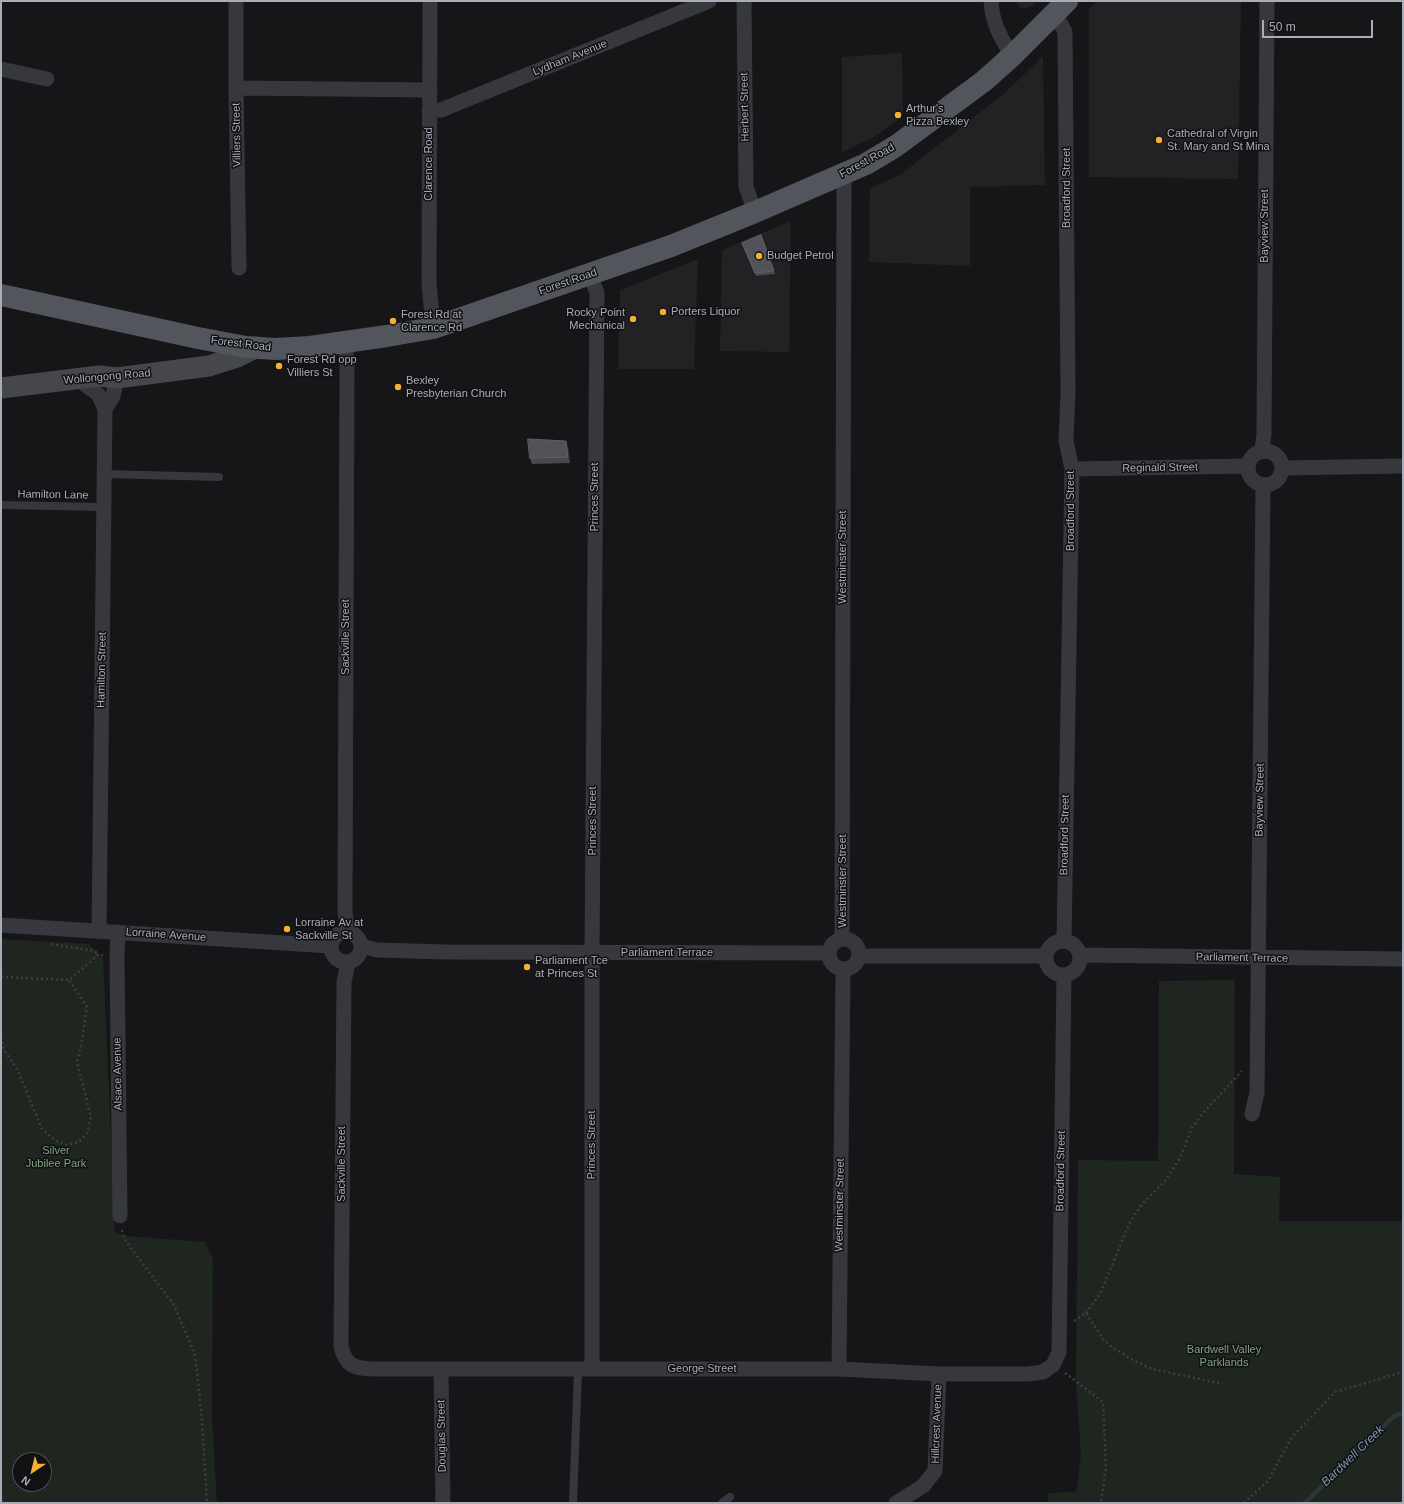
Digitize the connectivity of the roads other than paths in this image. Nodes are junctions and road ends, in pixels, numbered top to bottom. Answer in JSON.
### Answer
{"nodes":[{"id":1,"x":236,"y":1,"type":"edge"},
{"id":2,"x":430,"y":1,"type":"edge"},
{"id":3,"x":709,"y":1,"type":"edge"},
{"id":4,"x":744,"y":1,"type":"edge"},
{"id":5,"x":991,"y":1,"type":"edge"},
{"id":6,"x":1267,"y":1,"type":"edge"},
{"id":7,"x":1061,"y":7,"type":"edge"},
{"id":8,"x":1012,"y":56,"type":"junction"},
{"id":9,"x":1,"y":69,"type":"edge"},
{"id":10,"x":47,"y":79,"type":"dead end"},
{"id":11,"x":236,"y":88,"type":"junction"},
{"id":12,"x":430,"y":90,"type":"junction"},
{"id":13,"x":429,"y":111,"type":"junction"},
{"id":14,"x":844,"y":174,"type":"junction"},
{"id":15,"x":755,"y":212,"type":"junction"},
{"id":16,"x":240,"y":268,"type":"dead end"},
{"id":17,"x":590,"y":274,"type":"junction"},
{"id":18,"x":1,"y":295,"type":"edge"},
{"id":19,"x":433,"y":328,"type":"junction"},
{"id":20,"x":345,"y":343,"type":"junction"},
{"id":21,"x":258,"y":347,"type":"junction"},
{"id":22,"x":117,"y":378,"type":"junction"},
{"id":23,"x":77,"y":379,"type":"junction"},
{"id":24,"x":1,"y":388,"type":"edge"},
{"id":25,"x":105,"y":409,"type":"junction"},
{"id":26,"x":1262,"y":451,"type":"junction"},
{"id":27,"x":1248,"y":466,"type":"junction"},
{"id":28,"x":1403,"y":466,"type":"edge"},
{"id":29,"x":1282,"y":468,"type":"junction"},
{"id":30,"x":1072,"y":469,"type":"junction"},
{"id":31,"x":105,"y":474,"type":"junction"},
{"id":32,"x":219,"y":477,"type":"dead end"},
{"id":33,"x":1263,"y":485,"type":"junction"},
{"id":34,"x":1,"y":505,"type":"edge"},
{"id":35,"x":104,"y":507,"type":"junction"},
{"id":36,"x":1,"y":925,"type":"edge"},
{"id":37,"x":98,"y":931,"type":"junction"},
{"id":38,"x":118,"y":932,"type":"junction"},
{"id":39,"x":348,"y":932,"type":"junction"},
{"id":40,"x":842,"y":939,"type":"junction"},
{"id":41,"x":1064,"y":940,"type":"junction"},
{"id":42,"x":330,"y":946,"type":"junction"},
{"id":43,"x":361,"y":946,"type":"junction"},
{"id":44,"x":592,"y":953,"type":"junction"},
{"id":45,"x":829,"y":953,"type":"junction"},
{"id":46,"x":1080,"y":955,"type":"junction"},
{"id":47,"x":859,"y":956,"type":"junction"},
{"id":48,"x":1046,"y":956,"type":"junction"},
{"id":49,"x":1258,"y":958,"type":"junction"},
{"id":50,"x":1403,"y":959,"type":"edge"},
{"id":51,"x":348,"y":963,"type":"junction"},
{"id":52,"x":843,"y":970,"type":"junction"},
{"id":53,"x":1064,"y":975,"type":"junction"},
{"id":54,"x":1252,"y":1114,"type":"dead end"},
{"id":55,"x":120,"y":1216,"type":"road end"},
{"id":56,"x":350,"y":1364,"type":"joint"},
{"id":57,"x":1053,"y":1365,"type":"joint"},
{"id":58,"x":585,"y":1369,"type":"junction"},
{"id":59,"x":839,"y":1369,"type":"junction"},
{"id":60,"x":441,"y":1370,"type":"junction"},
{"id":61,"x":939,"y":1374,"type":"junction"},
{"id":62,"x":730,"y":1497,"type":"dead end"},
{"id":63,"x":443,"y":1503,"type":"edge"},
{"id":64,"x":573,"y":1503,"type":"edge"},
{"id":65,"x":722,"y":1503,"type":"edge"},
{"id":66,"x":896,"y":1503,"type":"edge"}],
"edges":[{"from":1,"to":11,"type":"street","name":"Villiers Street"},
{"from":2,"to":12,"type":"street","name":"Clarence Road"},
{"from":3,"to":13,"type":"street","name":"Lydham Avenue"},
{"from":4,"to":15,"type":"street","name":"Herbert Street"},
{"from":5,"to":8,"type":"street"},
{"from":6,"to":26,"type":"street","name":"Bayview Street"},
{"from":7,"to":8,"type":"main road","name":"Forest Road"},
{"from":7,"to":30,"type":"street","name":"Broadford Street"},
{"from":8,"to":14,"type":"main road","name":"Forest Road"},
{"from":9,"to":10,"type":"street"},
{"from":11,"to":12,"type":"street"},
{"from":11,"to":16,"type":"street","name":"Villiers Street"},
{"from":12,"to":13,"type":"street","name":"Clarence Road"},
{"from":13,"to":19,"type":"street","name":"Clarence Road"},
{"from":14,"to":15,"type":"main road","name":"Forest Road"},
{"from":14,"to":40,"type":"street","name":"Westminster Street"},
{"from":15,"to":17,"type":"main road","name":"Forest Road"},
{"from":17,"to":19,"type":"main road","name":"Forest Road"},
{"from":17,"to":44,"type":"street","name":"Princes Street"},
{"from":18,"to":21,"type":"main road","name":"Forest Road"},
{"from":19,"to":20,"type":"main road","name":"Forest Road"},
{"from":20,"to":21,"type":"main road","name":"Forest Road"},
{"from":20,"to":39,"type":"street","name":"Sackville Street"},
{"from":21,"to":22,"type":"street","name":"Wollongong Road"},
{"from":22,"to":23,"type":"street","name":"Wollongong Road"},
{"from":22,"to":25,"type":"street","name":"Hamilton Street"},
{"from":23,"to":24,"type":"street","name":"Wollongong Road"},
{"from":23,"to":25,"type":"street","name":"Hamilton Street"},
{"from":25,"to":31,"type":"street","name":"Hamilton Street"},
{"from":26,"to":27,"type":"street"},
{"from":26,"to":29,"type":"street"},
{"from":27,"to":30,"type":"street","name":"Reginald Street"},
{"from":27,"to":33,"type":"street"},
{"from":28,"to":29,"type":"street"},
{"from":29,"to":33,"type":"street"},
{"from":30,"to":41,"type":"street","name":"Broadford Street"},
{"from":31,"to":32,"type":"lane"},
{"from":31,"to":35,"type":"street","name":"Hamilton Street"},
{"from":33,"to":49,"type":"street","name":"Bayview Street"},
{"from":34,"to":35,"type":"lane","name":"Hamilton Lane"},
{"from":35,"to":37,"type":"street","name":"Hamilton Street"},
{"from":36,"to":37,"type":"street","name":"Lorraine Avenue"},
{"from":37,"to":38,"type":"street","name":"Lorraine Avenue"},
{"from":38,"to":42,"type":"street","name":"Lorraine Avenue"},
{"from":38,"to":55,"type":"street","name":"Alsace Avenue"},
{"from":39,"to":42,"type":"street"},
{"from":39,"to":43,"type":"street"},
{"from":40,"to":45,"type":"street"},
{"from":40,"to":47,"type":"street"},
{"from":41,"to":46,"type":"street"},
{"from":41,"to":48,"type":"street"},
{"from":42,"to":51,"type":"street"},
{"from":43,"to":44,"type":"street","name":"Parliament Terrace"},
{"from":43,"to":51,"type":"street"},
{"from":44,"to":45,"type":"street","name":"Parliament Terrace"},
{"from":44,"to":58,"type":"street","name":"Princes Street"},
{"from":45,"to":52,"type":"street"},
{"from":46,"to":49,"type":"street","name":"Parliament Terrace"},
{"from":46,"to":53,"type":"street"},
{"from":47,"to":48,"type":"street"},
{"from":47,"to":52,"type":"street"},
{"from":48,"to":53,"type":"street"},
{"from":49,"to":50,"type":"street","name":"Parliament Terrace"},
{"from":49,"to":54,"type":"street","name":"Bayview Street"},
{"from":51,"to":56,"type":"street","name":"Sackville Street"},
{"from":52,"to":59,"type":"street","name":"Westminster Street"},
{"from":53,"to":57,"type":"street","name":"Broadford Street"},
{"from":56,"to":60,"type":"street","name":"George Street"},
{"from":57,"to":61,"type":"street","name":"George Street"},
{"from":58,"to":59,"type":"street","name":"George Street"},
{"from":58,"to":60,"type":"street","name":"George Street"},
{"from":58,"to":64,"type":"lane"},
{"from":59,"to":61,"type":"street","name":"George Street"},
{"from":60,"to":63,"type":"street","name":"Douglas Street"},
{"from":61,"to":66,"type":"street","name":"Hillcrest Avenue"},
{"from":62,"to":65,"type":"lane"}]}
